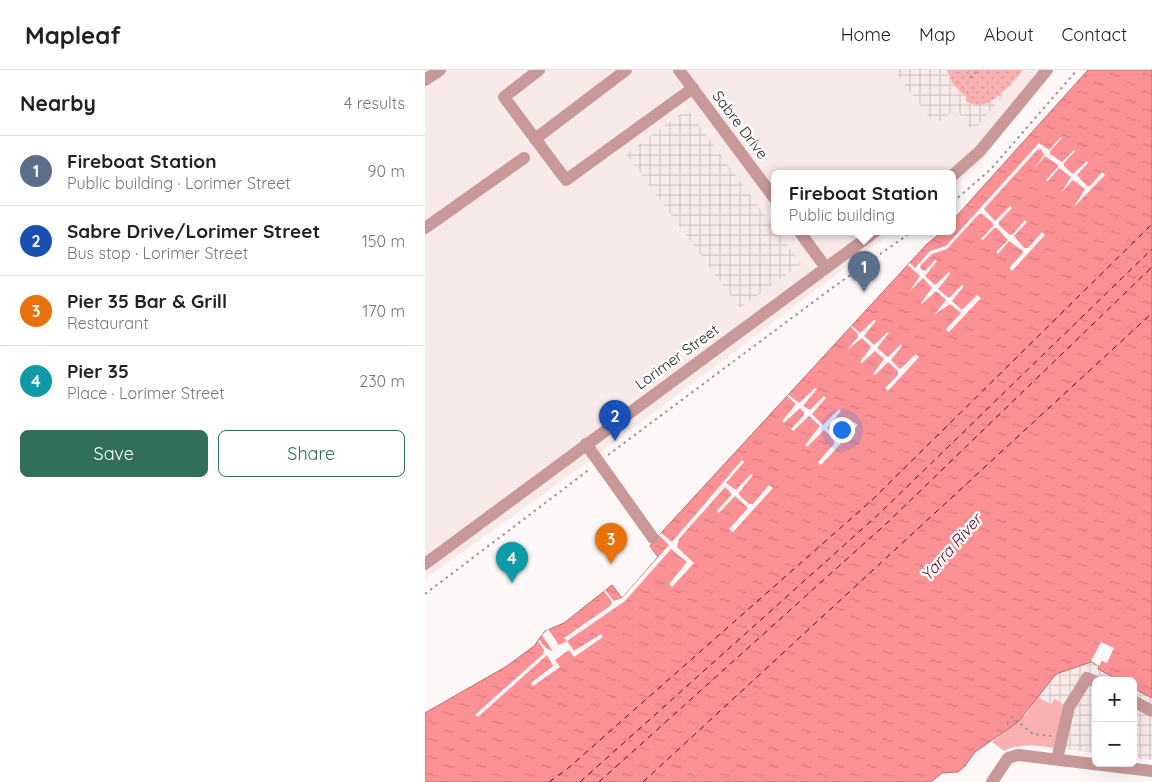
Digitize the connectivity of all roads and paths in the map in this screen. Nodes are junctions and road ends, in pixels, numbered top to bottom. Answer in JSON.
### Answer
{"nodes":[{"id":1,"x":440,"y":70,"type":"edge"},
{"id":2,"x":539,"y":70,"type":"edge"},
{"id":3,"x":626,"y":70,"type":"edge"},
{"id":4,"x":679,"y":70,"type":"edge"},
{"id":5,"x":979,"y":70,"type":"edge"},
{"id":6,"x":1047,"y":70,"type":"edge"},
{"id":7,"x":1077,"y":70,"type":"edge"},
{"id":8,"x":970,"y":78,"type":"dead end"},
{"id":9,"x":425,"y":80,"type":"edge"},
{"id":10,"x":693,"y":88,"type":"junction"},
{"id":11,"x":535,"y":139,"type":"junction"},
{"id":12,"x":524,"y":158,"type":"dead end"},
{"id":13,"x":956,"y":171,"type":"edge"},
{"id":14,"x":771,"y":194,"type":"edge"},
{"id":15,"x":956,"y":199,"type":"edge"},
{"id":16,"x":425,"y":228,"type":"edge"},
{"id":17,"x":802,"y":235,"type":"edge"},
{"id":18,"x":871,"y":235,"type":"edge"},
{"id":19,"x":907,"y":235,"type":"edge"},
{"id":20,"x":826,"y":268,"type":"junction"},
{"id":21,"x":586,"y":444,"type":"junction"},
{"id":22,"x":598,"y":463,"type":"junction"},
{"id":23,"x":653,"y":538,"type":"dead end"},
{"id":24,"x":425,"y":564,"type":"edge"},
{"id":25,"x":425,"y":594,"type":"edge"},
{"id":26,"x":1092,"y":680,"type":"edge"},
{"id":27,"x":1137,"y":703,"type":"edge"},
{"id":28,"x":1152,"y":711,"type":"edge"},
{"id":29,"x":1007,"y":724,"type":"dead end"},
{"id":30,"x":1057,"y":737,"type":"dead end"},
{"id":31,"x":1057,"y":759,"type":"junction"},
{"id":32,"x":1152,"y":771,"type":"edge"},
{"id":33,"x":992,"y":782,"type":"edge"}],
"edges":[{"from":1,"to":9,"type":"street"},
{"from":2,"to":11,"type":"street"},
{"from":3,"to":11,"type":"street"},
{"from":4,"to":10,"type":"street","name":"Sabre Drive"},
{"from":5,"to":8,"type":"path"},
{"from":6,"to":13,"type":"street"},
{"from":7,"to":15,"type":"path"},
{"from":10,"to":11,"type":"street"},
{"from":10,"to":14,"type":"street","name":"Sabre Drive"},
{"from":12,"to":16,"type":"street"},
{"from":17,"to":20,"type":"street"},
{"from":18,"to":20,"type":"street","name":"Lorimer Street"},
{"from":19,"to":22,"type":"path"},
{"from":20,"to":21,"type":"street","name":"Lorimer Street"},
{"from":21,"to":22,"type":"street"},
{"from":21,"to":24,"type":"street","name":"Lorimer Street"},
{"from":22,"to":23,"type":"street"},
{"from":22,"to":25,"type":"path"},
{"from":26,"to":31,"type":"street"},
{"from":27,"to":28,"type":"street"},
{"from":29,"to":30,"type":"path"},
{"from":31,"to":32,"type":"street"},
{"from":31,"to":33,"type":"street"}]}
